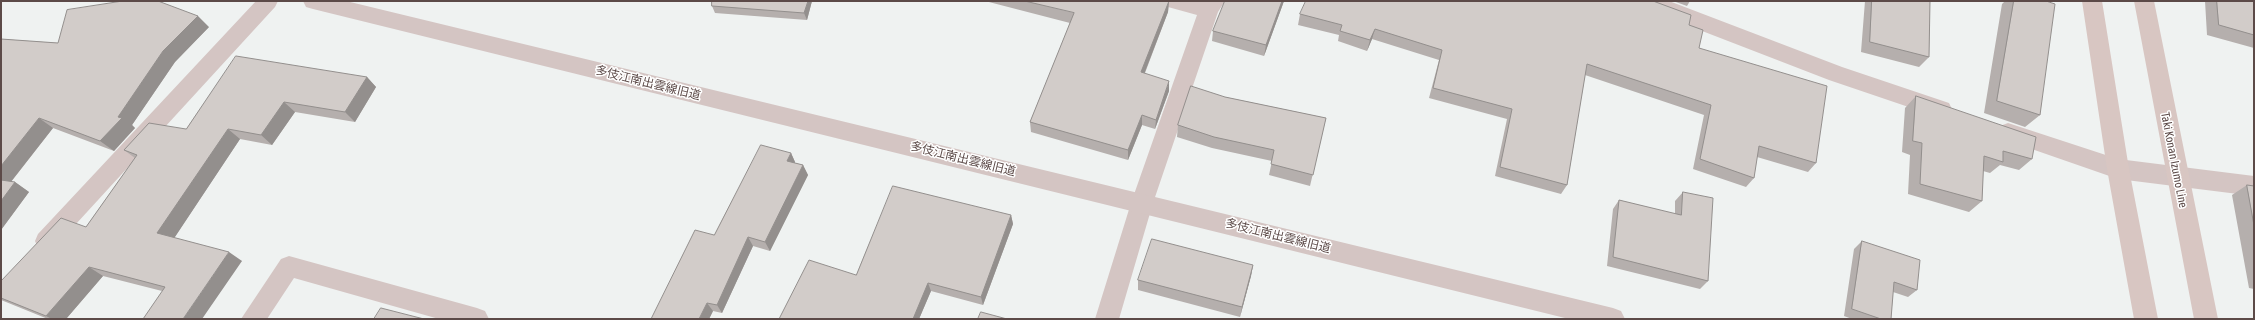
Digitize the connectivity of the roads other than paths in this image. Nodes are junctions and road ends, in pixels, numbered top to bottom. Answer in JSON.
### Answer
{"nodes":[{"id":1,"x":268,"y":1,"type":"edge"},
{"id":2,"x":313,"y":1,"type":"edge"},
{"id":3,"x":1175,"y":1,"type":"edge"},
{"id":4,"x":1648,"y":1,"type":"edge"},
{"id":5,"x":2092,"y":1,"type":"edge"},
{"id":6,"x":2144,"y":1,"type":"edge"},
{"id":7,"x":1212,"y":6,"type":"edge"},
{"id":8,"x":1962,"y":116,"type":"edge"},
{"id":9,"x":1992,"y":126,"type":"edge"},
{"id":10,"x":2118,"y":169,"type":"junction"},
{"id":11,"x":2177,"y":177,"type":"junction"},
{"id":12,"x":2254,"y":186,"type":"edge"},
{"id":13,"x":1142,"y":203,"type":"junction"},
{"id":14,"x":32,"y":255,"type":"edge"},
{"id":15,"x":252,"y":319,"type":"edge"},
{"id":16,"x":477,"y":319,"type":"edge"},
{"id":17,"x":1107,"y":319,"type":"edge"},
{"id":18,"x":1613,"y":319,"type":"edge"},
{"id":19,"x":2146,"y":319,"type":"edge"},
{"id":20,"x":2206,"y":319,"type":"edge"}],
"edges":[{"from":1,"to":14,"type":"street"},
{"from":2,"to":13,"type":"street","name":"多伎江南出雲線旧道"},
{"from":3,"to":7,"type":"street"},
{"from":4,"to":8,"type":"street"},
{"from":5,"to":10,"type":"main road"},
{"from":6,"to":11,"type":"main road","name":"Taki Konan Izumo Line"},
{"from":7,"to":13,"type":"street"},
{"from":9,"to":10,"type":"street"},
{"from":10,"to":11,"type":"street"},
{"from":10,"to":19,"type":"main road"},
{"from":11,"to":12,"type":"street"},
{"from":11,"to":20,"type":"main road","name":"Taki Konan Izumo Line"},
{"from":13,"to":17,"type":"street"},
{"from":13,"to":18,"type":"street","name":"多伎江南出雲線旧道"},
{"from":15,"to":16,"type":"street"}]}
